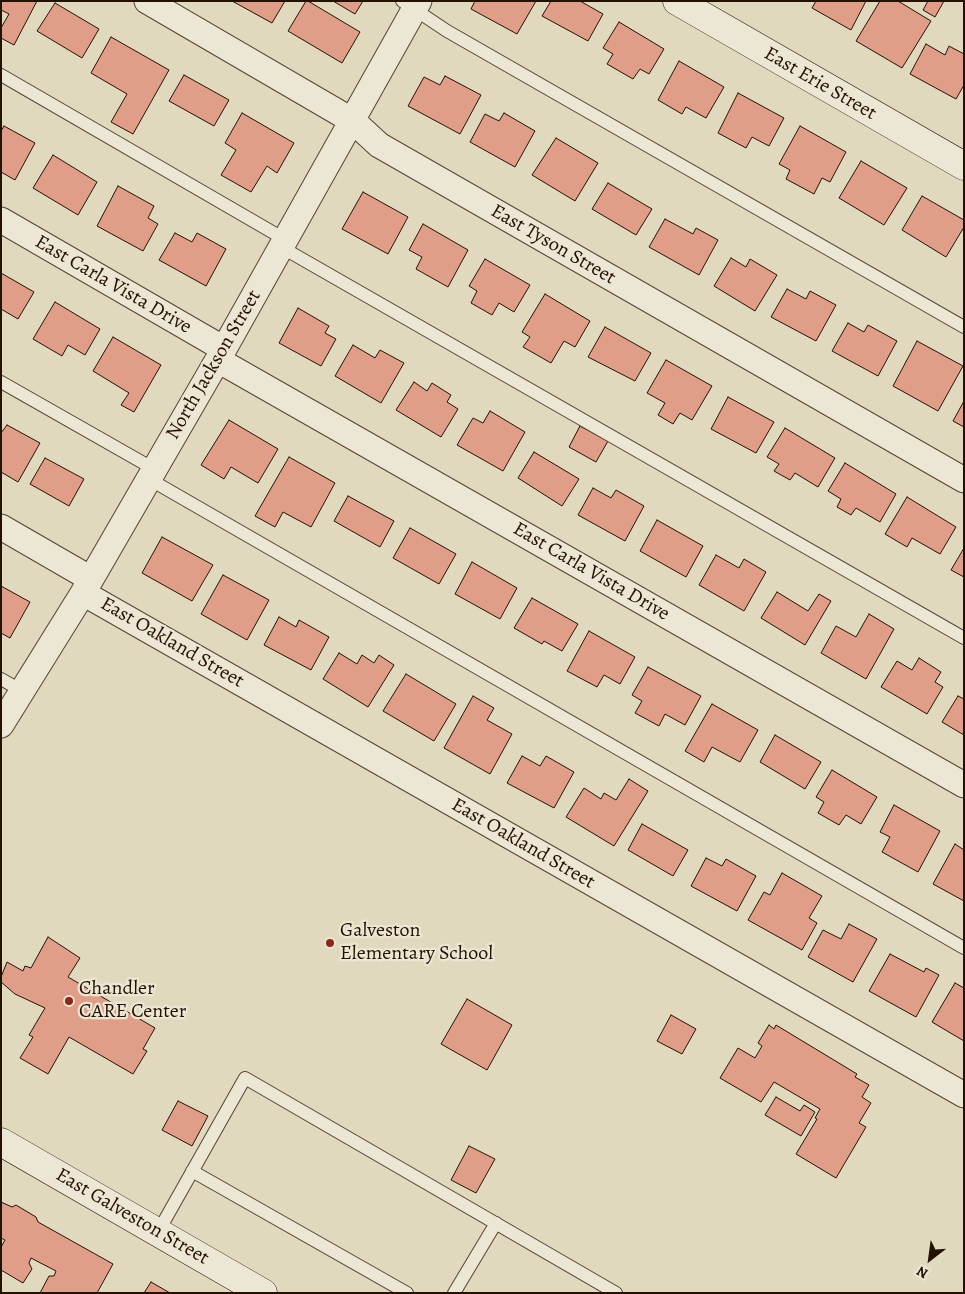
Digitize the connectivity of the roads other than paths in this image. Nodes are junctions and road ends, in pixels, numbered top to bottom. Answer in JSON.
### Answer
{"nodes":[{"id":1,"x":147,"y":1,"type":"edge"},
{"id":2,"x":677,"y":1,"type":"edge"},
{"id":3,"x":412,"y":4,"type":"edge"},
{"id":4,"x":1,"y":75,"type":"edge"},
{"id":5,"x":353,"y":121,"type":"junction"},
{"id":6,"x":964,"y":166,"type":"edge"},
{"id":7,"x":1,"y":220,"type":"edge"},
{"id":8,"x":283,"y":243,"type":"junction"},
{"id":9,"x":964,"y":327,"type":"edge"},
{"id":10,"x":221,"y":354,"type":"junction"},
{"id":11,"x":1,"y":382,"type":"edge"},
{"id":12,"x":151,"y":474,"type":"junction"},
{"id":13,"x":964,"y":480,"type":"edge"},
{"id":14,"x":1,"y":527,"type":"edge"},
{"id":15,"x":87,"y":586,"type":"junction"},
{"id":16,"x":964,"y":638,"type":"edge"},
{"id":17,"x":12,"y":685,"type":"edge"},
{"id":18,"x":1,"y":724,"type":"edge"},
{"id":19,"x":964,"y":785,"type":"edge"},
{"id":20,"x":964,"y":948,"type":"edge"},
{"id":21,"x":964,"y":1095,"type":"edge"},
{"id":22,"x":1,"y":1142,"type":"edge"},
{"id":23,"x":192,"y":1171,"type":"junction"},
{"id":24,"x":496,"y":1223,"type":"junction"},
{"id":25,"x":158,"y":1232,"type":"junction"},
{"id":26,"x":263,"y":1293,"type":"edge"},
{"id":27,"x":407,"y":1293,"type":"edge"},
{"id":28,"x":454,"y":1293,"type":"edge"},
{"id":29,"x":616,"y":1293,"type":"edge"}],
"edges":[{"from":1,"to":5,"type":"street","name":"East Tyson Street"},
{"from":2,"to":6,"type":"street","name":"East Erie Street"},
{"from":3,"to":5,"type":"street","name":"North Jackson Street"},
{"from":3,"to":9,"type":"lane"},
{"from":4,"to":8,"type":"lane"},
{"from":5,"to":8,"type":"street","name":"North Jackson Street"},
{"from":5,"to":13,"type":"street","name":"East Tyson Street"},
{"from":7,"to":10,"type":"street","name":"East Carla Vista Drive"},
{"from":8,"to":10,"type":"street","name":"North Jackson Street"},
{"from":8,"to":16,"type":"lane"},
{"from":10,"to":12,"type":"street","name":"North Jackson Street"},
{"from":10,"to":19,"type":"street","name":"East Carla Vista Drive"},
{"from":11,"to":12,"type":"lane"},
{"from":12,"to":15,"type":"street","name":"North Jackson Street"},
{"from":12,"to":20,"type":"lane"},
{"from":14,"to":15,"type":"street","name":"East Oakland Street"},
{"from":15,"to":17,"type":"street","name":"North Jackson Street"},
{"from":15,"to":21,"type":"street","name":"East Oakland Street"},
{"from":17,"to":18,"type":"street","name":"North Jackson Street"},
{"from":22,"to":25,"type":"street","name":"East Galveston Street"},
{"from":23,"to":24,"type":"lane"},
{"from":23,"to":25,"type":"lane"},
{"from":23,"to":27,"type":"lane"},
{"from":24,"to":28,"type":"lane"},
{"from":24,"to":29,"type":"lane"},
{"from":25,"to":26,"type":"street","name":"East Galveston Street"}]}
